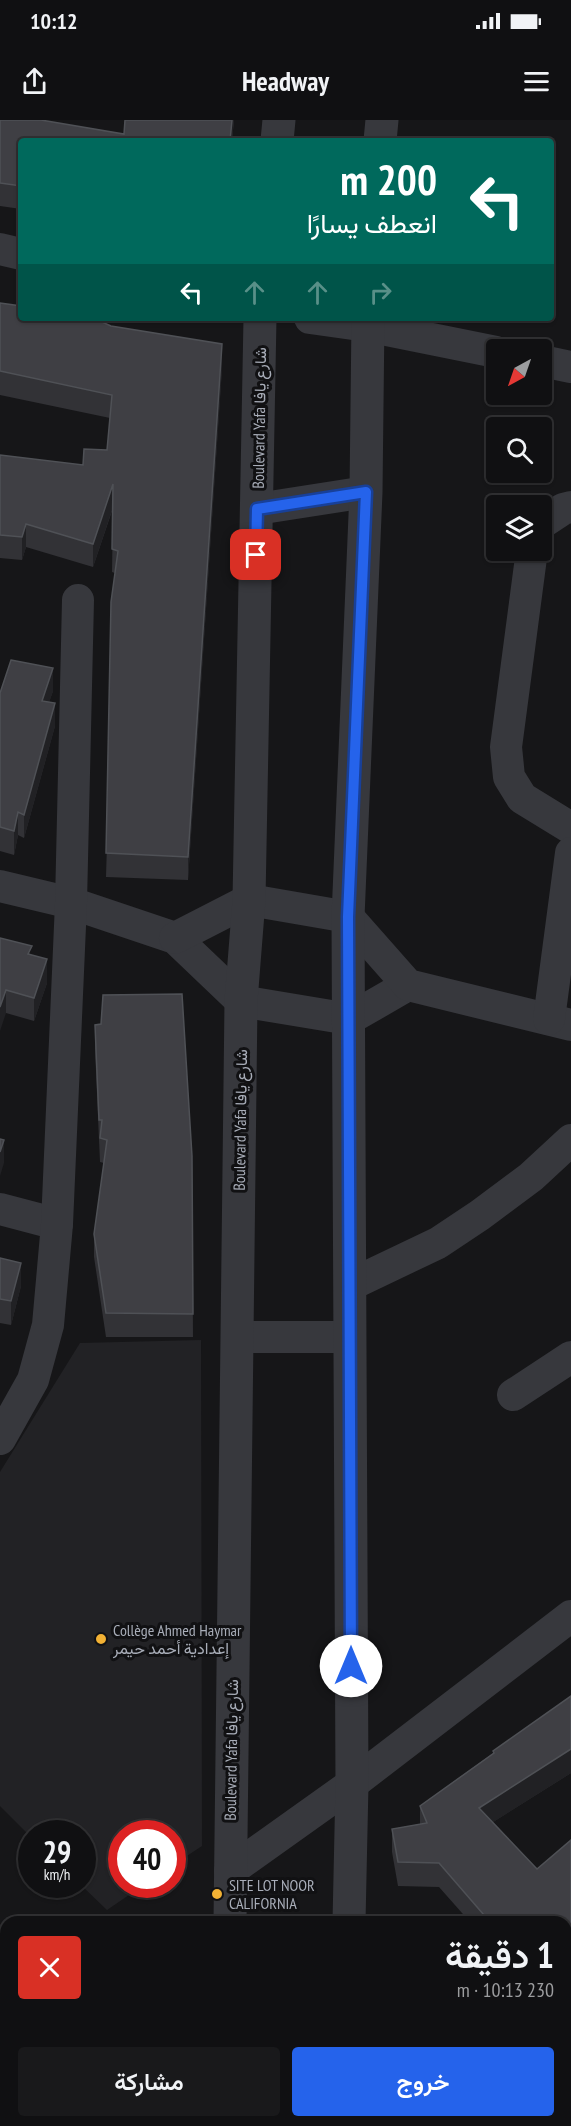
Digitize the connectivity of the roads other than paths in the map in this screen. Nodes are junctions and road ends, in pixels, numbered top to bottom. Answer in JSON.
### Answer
{"nodes":[{"id":1,"x":279,"y":120,"type":"edge"},
{"id":2,"x":382,"y":120,"type":"edge"},
{"id":3,"x":277,"y":138,"type":"edge"},
{"id":4,"x":380,"y":138,"type":"edge"},
{"id":5,"x":0,"y":249,"type":"edge"},
{"id":6,"x":18,"y":253,"type":"edge"},
{"id":7,"x":260,"y":321,"type":"edge"},
{"id":8,"x":368,"y":322,"type":"edge"},
{"id":9,"x":486,"y":350,"type":"edge"},
{"id":10,"x":552,"y":363,"type":"edge"},
{"id":11,"x":571,"y":367,"type":"edge"},
{"id":12,"x":366,"y":492,"type":"junction"},
{"id":13,"x":571,"y":507,"type":"edge"},
{"id":14,"x":257,"y":509,"type":"junction"},
{"id":15,"x":552,"y":515,"type":"edge"},
{"id":16,"x":531,"y":561,"type":"edge"},
{"id":17,"x":78,"y":600,"type":"dead end"},
{"id":18,"x":571,"y":828,"type":"edge"},
{"id":19,"x":571,"y":853,"type":"edge"},
{"id":20,"x":0,"y":886,"type":"edge"},
{"id":21,"x":249,"y":900,"type":"junction"},
{"id":22,"x":70,"y":903,"type":"junction"},
{"id":23,"x":348,"y":917,"type":"junction"},
{"id":24,"x":175,"y":938,"type":"junction"},
{"id":25,"x":408,"y":985,"type":"junction"},
{"id":26,"x":241,"y":1001,"type":"junction"},
{"id":27,"x":349,"y":1019,"type":"junction"},
{"id":28,"x":560,"y":1022,"type":"edge"},
{"id":29,"x":571,"y":1140,"type":"edge"},
{"id":30,"x":0,"y":1209,"type":"edge"},
{"id":31,"x":57,"y":1224,"type":"junction"},
{"id":32,"x":350,"y":1285,"type":"junction"},
{"id":33,"x":238,"y":1337,"type":"junction"},
{"id":34,"x":350,"y":1337,"type":"junction"},
{"id":35,"x":571,"y":1357,"type":"edge"},
{"id":36,"x":513,"y":1395,"type":"dead end"},
{"id":37,"x":0,"y":1439,"type":"edge"},
{"id":38,"x":571,"y":1616,"type":"edge"},
{"id":39,"x":352,"y":1784,"type":"junction"},
{"id":40,"x":230,"y":1871,"type":"junction"},
{"id":41,"x":230,"y":1916,"type":"edge"},
{"id":42,"x":349,"y":1916,"type":"edge"}],
"edges":[{"from":1,"to":3,"type":"street"},
{"from":2,"to":4,"type":"street"},
{"from":5,"to":6,"type":"street"},
{"from":7,"to":14,"type":"street","name":"Boulevard Yafa شارع يافا"},
{"from":8,"to":9,"type":"street"},
{"from":8,"to":12,"type":"street"},
{"from":10,"to":11,"type":"street"},
{"from":12,"to":14,"type":"street"},
{"from":12,"to":23,"type":"street"},
{"from":13,"to":15,"type":"street"},
{"from":14,"to":21,"type":"street","name":"Boulevard Yafa شارع يافا"},
{"from":16,"to":18,"type":"street"},
{"from":17,"to":22,"type":"street"},
{"from":19,"to":28,"type":"street"},
{"from":20,"to":22,"type":"street"},
{"from":21,"to":23,"type":"street"},
{"from":21,"to":24,"type":"street"},
{"from":21,"to":26,"type":"street","name":"Boulevard Yafa شارع يافا"},
{"from":22,"to":24,"type":"street"},
{"from":22,"to":31,"type":"street"},
{"from":23,"to":25,"type":"street"},
{"from":23,"to":27,"type":"street"},
{"from":24,"to":26,"type":"street"},
{"from":25,"to":27,"type":"street"},
{"from":25,"to":28,"type":"street"},
{"from":26,"to":27,"type":"street"},
{"from":26,"to":33,"type":"street","name":"Boulevard Yafa شارع يافا"},
{"from":27,"to":32,"type":"street"},
{"from":29,"to":32,"type":"street"},
{"from":30,"to":31,"type":"street"},
{"from":31,"to":37,"type":"street"},
{"from":32,"to":34,"type":"street"},
{"from":33,"to":34,"type":"street"},
{"from":33,"to":40,"type":"street","name":"Boulevard Yafa شارع يافا"},
{"from":34,"to":39,"type":"street"},
{"from":35,"to":36,"type":"street"},
{"from":38,"to":39,"type":"street"},
{"from":39,"to":40,"type":"street"},
{"from":39,"to":42,"type":"street"},
{"from":40,"to":41,"type":"street","name":"Boulevard Yafa شارع يافا"}]}
